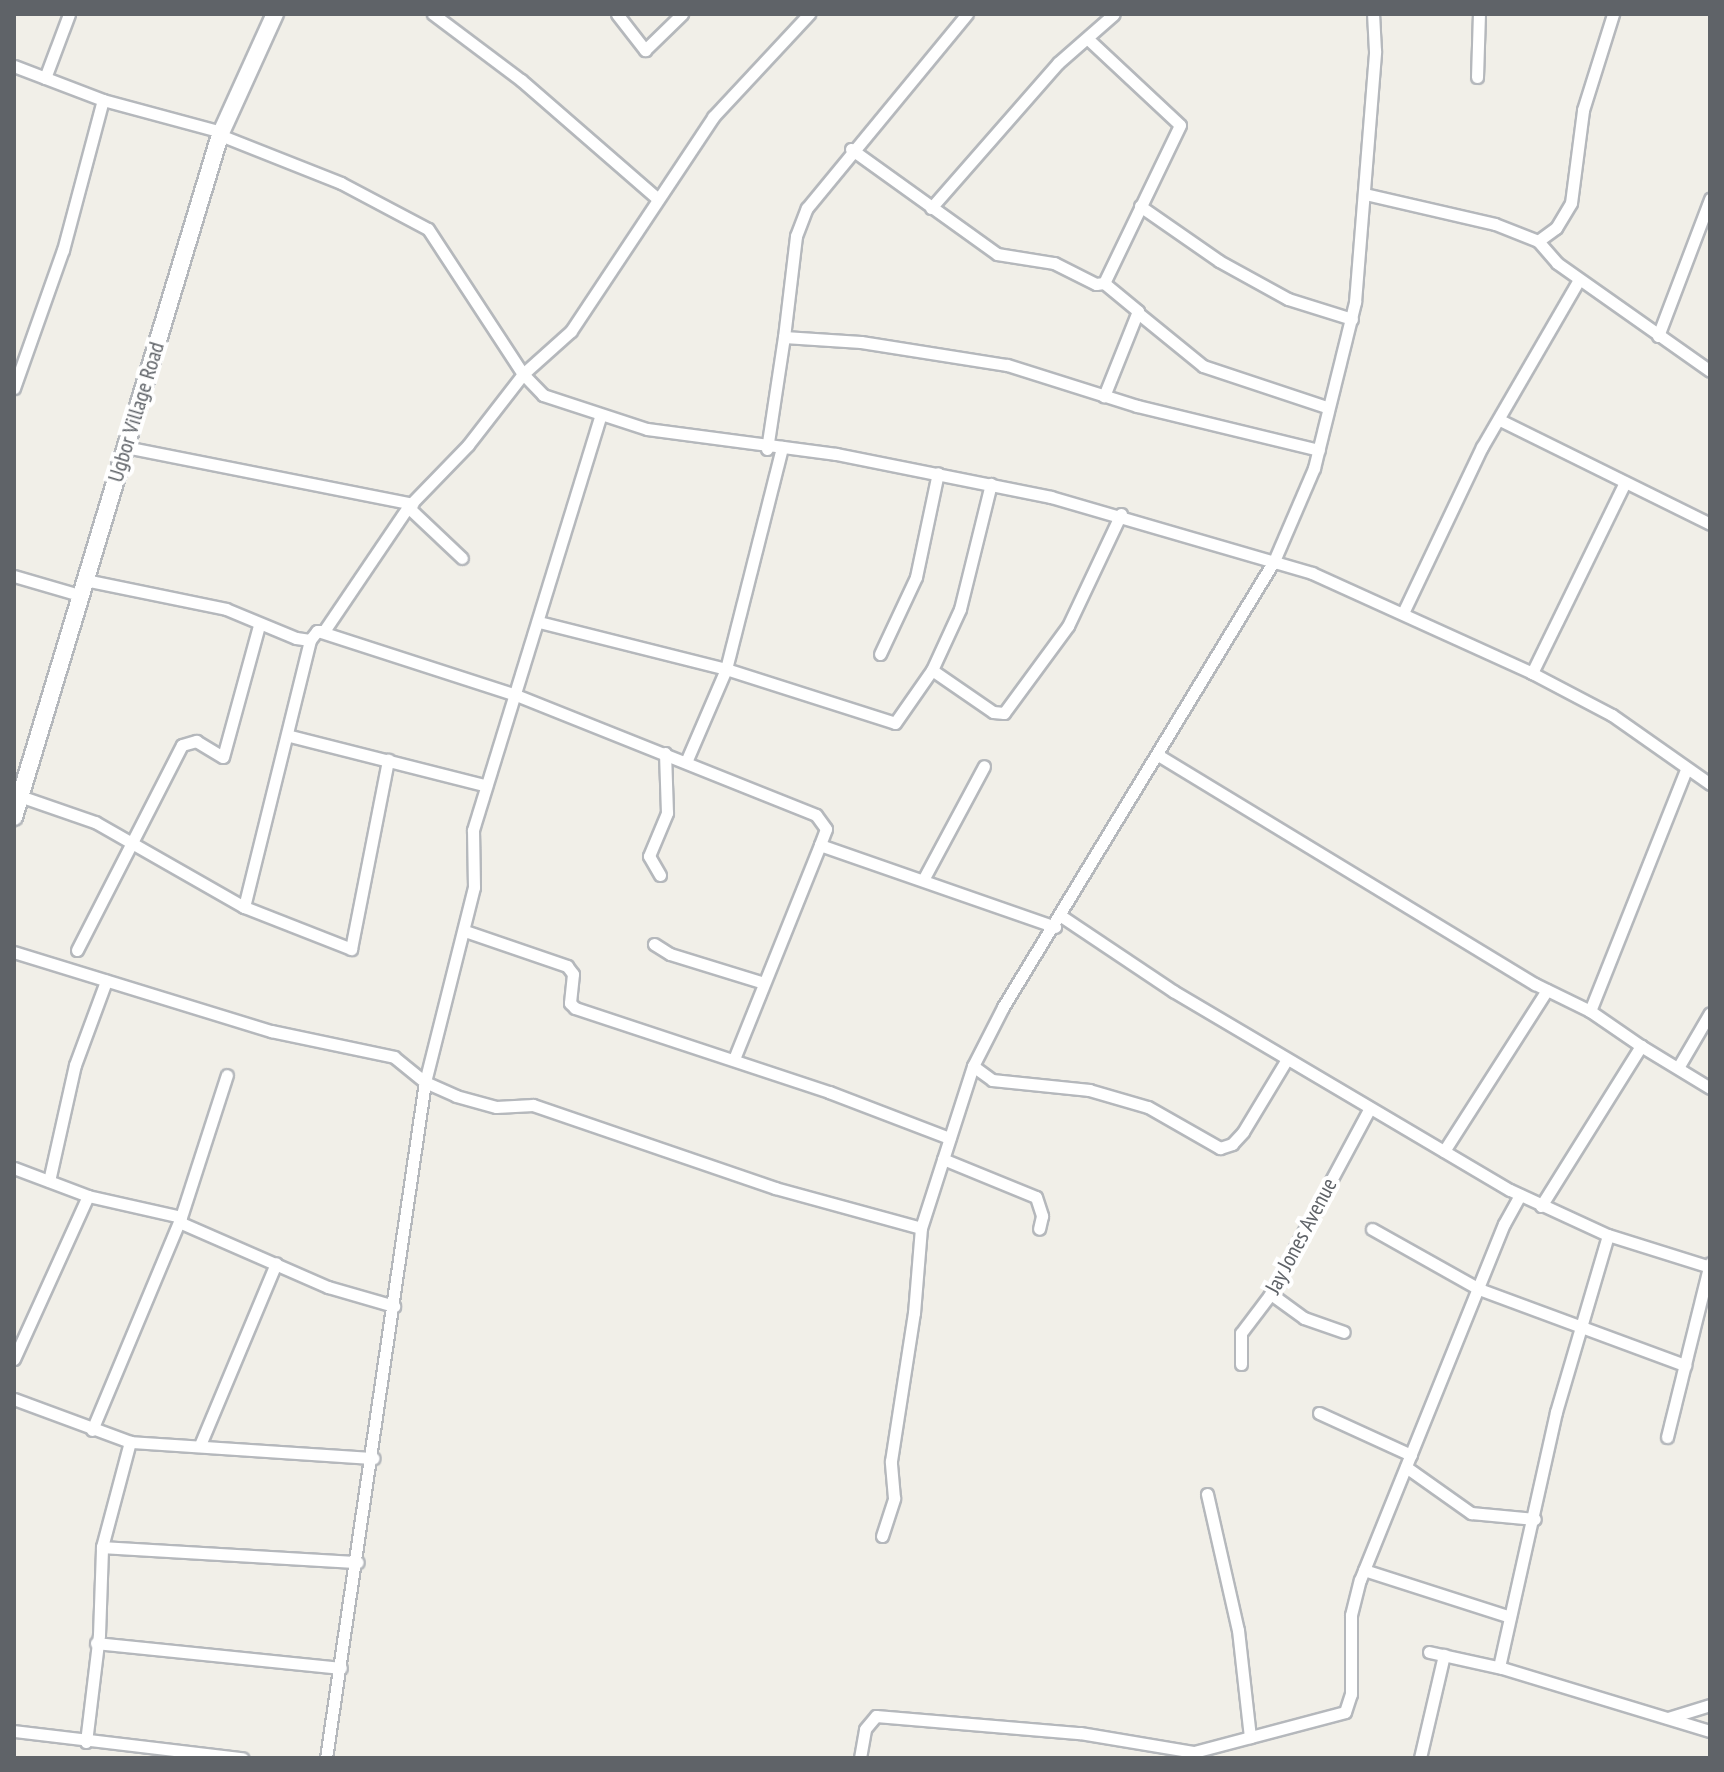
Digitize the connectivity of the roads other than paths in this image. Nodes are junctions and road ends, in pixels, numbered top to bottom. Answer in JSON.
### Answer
{"nodes":[{"id":1,"x":69,"y":14,"type":"edge"},
{"id":2,"x":275,"y":14,"type":"edge"},
{"id":3,"x":433,"y":14,"type":"edge"},
{"id":4,"x":617,"y":14,"type":"edge"},
{"id":5,"x":682,"y":14,"type":"edge"},
{"id":6,"x":809,"y":14,"type":"edge"},
{"id":7,"x":967,"y":14,"type":"edge"},
{"id":8,"x":1114,"y":14,"type":"edge"},
{"id":9,"x":1373,"y":14,"type":"edge"},
{"id":10,"x":1479,"y":14,"type":"edge"},
{"id":11,"x":1613,"y":14,"type":"edge"},
{"id":12,"x":1088,"y":39,"type":"junction"},
{"id":13,"x":17,"y":70,"type":"edge"},
{"id":14,"x":1477,"y":77,"type":"dead end"},
{"id":15,"x":45,"y":78,"type":"junction"},
{"id":16,"x":103,"y":100,"type":"junction"},
{"id":17,"x":221,"y":134,"type":"junction"},
{"id":18,"x":851,"y":149,"type":"junction"},
{"id":19,"x":1365,"y":194,"type":"junction"},
{"id":20,"x":658,"y":199,"type":"junction"},
{"id":21,"x":1710,"y":199,"type":"edge"},
{"id":22,"x":1140,"y":206,"type":"junction"},
{"id":23,"x":931,"y":208,"type":"junction"},
{"id":24,"x":1705,"y":230,"type":"edge"},
{"id":25,"x":1538,"y":241,"type":"junction"},
{"id":26,"x":1579,"y":280,"type":"junction"},
{"id":27,"x":1104,"y":283,"type":"junction"},
{"id":28,"x":1138,"y":313,"type":"junction"},
{"id":29,"x":1352,"y":319,"type":"junction"},
{"id":30,"x":1658,"y":336,"type":"junction"},
{"id":31,"x":784,"y":337,"type":"junction"},
{"id":32,"x":1710,"y":371,"type":"edge"},
{"id":33,"x":523,"y":374,"type":"junction"},
{"id":34,"x":14,"y":388,"type":"edge"},
{"id":35,"x":1104,"y":396,"type":"junction"},
{"id":36,"x":1326,"y":407,"type":"junction"},
{"id":37,"x":600,"y":417,"type":"junction"},
{"id":38,"x":1500,"y":420,"type":"junction"},
{"id":39,"x":125,"y":447,"type":"junction"},
{"id":40,"x":782,"y":447,"type":"junction"},
{"id":41,"x":767,"y":449,"type":"junction"},
{"id":42,"x":1319,"y":450,"type":"junction"},
{"id":43,"x":938,"y":473,"type":"junction"},
{"id":44,"x":1625,"y":482,"type":"junction"},
{"id":45,"x":991,"y":484,"type":"junction"},
{"id":46,"x":410,"y":506,"type":"junction"},
{"id":47,"x":1121,"y":514,"type":"junction"},
{"id":48,"x":1710,"y":524,"type":"edge"},
{"id":49,"x":462,"y":558,"type":"dead end"},
{"id":50,"x":1274,"y":561,"type":"junction"},
{"id":51,"x":14,"y":576,"type":"edge"},
{"id":52,"x":82,"y":587,"type":"junction"},
{"id":53,"x":1403,"y":613,"type":"junction"},
{"id":54,"x":539,"y":622,"type":"junction"},
{"id":55,"x":259,"y":625,"type":"junction"},
{"id":56,"x":314,"y":636,"type":"junction"},
{"id":57,"x":880,"y":654,"type":"dead end"},
{"id":58,"x":726,"y":669,"type":"junction"},
{"id":59,"x":932,"y":670,"type":"junction"},
{"id":60,"x":1532,"y":673,"type":"junction"},
{"id":61,"x":516,"y":695,"type":"junction"},
{"id":62,"x":290,"y":736,"type":"junction"},
{"id":63,"x":665,"y":753,"type":"junction"},
{"id":64,"x":1158,"y":755,"type":"junction"},
{"id":65,"x":388,"y":760,"type":"junction"},
{"id":66,"x":686,"y":762,"type":"junction"},
{"id":67,"x":984,"y":766,"type":"dead end"},
{"id":68,"x":1686,"y":770,"type":"junction"},
{"id":69,"x":1710,"y":784,"type":"edge"},
{"id":70,"x":483,"y":785,"type":"junction"},
{"id":71,"x":18,"y":795,"type":"edge"},
{"id":72,"x":14,"y":817,"type":"edge"},
{"id":73,"x":133,"y":844,"type":"junction"},
{"id":74,"x":820,"y":845,"type":"junction"},
{"id":75,"x":660,"y":875,"type":"dead end"},
{"id":76,"x":923,"y":880,"type":"junction"},
{"id":77,"x":244,"y":907,"type":"junction"},
{"id":78,"x":1058,"y":921,"type":"junction"},
{"id":79,"x":465,"y":931,"type":"junction"},
{"id":80,"x":654,"y":944,"type":"dead end"},
{"id":81,"x":77,"y":950,"type":"dead end"},
{"id":82,"x":14,"y":952,"type":"edge"},
{"id":83,"x":106,"y":981,"type":"junction"},
{"id":84,"x":761,"y":982,"type":"junction"},
{"id":85,"x":1547,"y":990,"type":"junction"},
{"id":86,"x":1590,"y":1011,"type":"junction"},
{"id":87,"x":1710,"y":1013,"type":"edge"},
{"id":88,"x":1641,"y":1046,"type":"junction"},
{"id":89,"x":734,"y":1059,"type":"junction"},
{"id":90,"x":1287,"y":1059,"type":"junction"},
{"id":91,"x":973,"y":1066,"type":"junction"},
{"id":92,"x":1679,"y":1066,"type":"junction"},
{"id":93,"x":227,"y":1075,"type":"dead end"},
{"id":94,"x":425,"y":1082,"type":"junction"},
{"id":95,"x":1710,"y":1088,"type":"edge"},
{"id":96,"x":1370,"y":1108,"type":"junction"},
{"id":97,"x":949,"y":1138,"type":"junction"},
{"id":98,"x":1444,"y":1151,"type":"junction"},
{"id":99,"x":943,"y":1159,"type":"junction"},
{"id":100,"x":14,"y":1168,"type":"edge"},
{"id":101,"x":49,"y":1181,"type":"junction"},
{"id":102,"x":1520,"y":1195,"type":"junction"},
{"id":103,"x":88,"y":1196,"type":"junction"},
{"id":104,"x":1541,"y":1206,"type":"junction"},
{"id":105,"x":180,"y":1219,"type":"junction"},
{"id":106,"x":921,"y":1228,"type":"junction"},
{"id":107,"x":1039,"y":1229,"type":"dead end"},
{"id":108,"x":1372,"y":1229,"type":"dead end"},
{"id":109,"x":1608,"y":1235,"type":"junction"},
{"id":110,"x":276,"y":1263,"type":"junction"},
{"id":111,"x":1710,"y":1266,"type":"edge"},
{"id":112,"x":1479,"y":1289,"type":"junction"},
{"id":113,"x":1271,"y":1294,"type":"junction"},
{"id":114,"x":394,"y":1306,"type":"junction"},
{"id":115,"x":1581,"y":1330,"type":"junction"},
{"id":116,"x":1344,"y":1332,"type":"dead end"},
{"id":117,"x":14,"y":1359,"type":"edge"},
{"id":118,"x":1241,"y":1364,"type":"dead end"},
{"id":119,"x":1685,"y":1365,"type":"junction"},
{"id":120,"x":14,"y":1399,"type":"edge"},
{"id":121,"x":1319,"y":1413,"type":"dead end"},
{"id":122,"x":92,"y":1430,"type":"junction"},
{"id":123,"x":1667,"y":1437,"type":"dead end"},
{"id":124,"x":130,"y":1442,"type":"junction"},
{"id":125,"x":200,"y":1445,"type":"junction"},
{"id":126,"x":373,"y":1458,"type":"junction"},
{"id":127,"x":1408,"y":1461,"type":"junction"},
{"id":128,"x":1207,"y":1494,"type":"dead end"},
{"id":129,"x":1535,"y":1519,"type":"junction"},
{"id":130,"x":882,"y":1536,"type":"dead end"},
{"id":131,"x":102,"y":1547,"type":"junction"},
{"id":132,"x":358,"y":1562,"type":"junction"},
{"id":133,"x":1364,"y":1570,"type":"junction"},
{"id":134,"x":1510,"y":1617,"type":"junction"},
{"id":135,"x":96,"y":1643,"type":"junction"},
{"id":136,"x":1429,"y":1652,"type":"dead end"},
{"id":137,"x":1444,"y":1655,"type":"junction"},
{"id":138,"x":1499,"y":1667,"type":"junction"},
{"id":139,"x":341,"y":1668,"type":"junction"},
{"id":140,"x":1710,"y":1705,"type":"edge"},
{"id":141,"x":1667,"y":1718,"type":"junction"},
{"id":142,"x":14,"y":1731,"type":"edge"},
{"id":143,"x":1710,"y":1731,"type":"edge"},
{"id":144,"x":1250,"y":1737,"type":"junction"},
{"id":145,"x":86,"y":1742,"type":"junction"},
{"id":146,"x":1206,"y":1755,"type":"edge"},
{"id":147,"x":242,"y":1758,"type":"edge"},
{"id":148,"x":326,"y":1758,"type":"edge"},
{"id":149,"x":860,"y":1758,"type":"edge"},
{"id":150,"x":1420,"y":1758,"type":"edge"}],
"edges":[{"from":1,"to":15,"type":"street"},
{"from":2,"to":17,"type":"street","name":"Ugbor Village Road"},
{"from":3,"to":20,"type":"street"},
{"from":4,"to":5,"type":"street"},
{"from":6,"to":20,"type":"street"},
{"from":7,"to":18,"type":"street"},
{"from":8,"to":12,"type":"street"},
{"from":9,"to":19,"type":"street"},
{"from":10,"to":14,"type":"street"},
{"from":11,"to":25,"type":"street"},
{"from":12,"to":22,"type":"street"},
{"from":12,"to":23,"type":"street"},
{"from":13,"to":15,"type":"street"},
{"from":15,"to":16,"type":"street"},
{"from":16,"to":17,"type":"street"},
{"from":16,"to":34,"type":"street"},
{"from":17,"to":33,"type":"street"},
{"from":17,"to":39,"type":"street","name":"Ugbor Village Road"},
{"from":18,"to":23,"type":"street"},
{"from":18,"to":31,"type":"street"},
{"from":19,"to":25,"type":"street"},
{"from":19,"to":29,"type":"street"},
{"from":20,"to":33,"type":"street"},
{"from":21,"to":24,"type":"street"},
{"from":22,"to":27,"type":"street"},
{"from":22,"to":29,"type":"street"},
{"from":23,"to":27,"type":"street"},
{"from":24,"to":30,"type":"street"},
{"from":25,"to":26,"type":"street"},
{"from":26,"to":30,"type":"street"},
{"from":26,"to":38,"type":"street"},
{"from":27,"to":28,"type":"street"},
{"from":28,"to":35,"type":"street"},
{"from":28,"to":36,"type":"street"},
{"from":29,"to":36,"type":"street"},
{"from":30,"to":32,"type":"street"},
{"from":31,"to":35,"type":"street"},
{"from":31,"to":41,"type":"street"},
{"from":33,"to":37,"type":"street"},
{"from":33,"to":46,"type":"street"},
{"from":35,"to":42,"type":"street"},
{"from":36,"to":42,"type":"street"},
{"from":37,"to":41,"type":"street"},
{"from":37,"to":54,"type":"street"},
{"from":38,"to":44,"type":"street"},
{"from":38,"to":53,"type":"street"},
{"from":39,"to":46,"type":"street"},
{"from":39,"to":52,"type":"street","name":"Ugbor Village Road"},
{"from":40,"to":41,"type":"street"},
{"from":40,"to":43,"type":"street"},
{"from":40,"to":58,"type":"street"},
{"from":42,"to":50,"type":"street"},
{"from":43,"to":45,"type":"street"},
{"from":43,"to":57,"type":"street"},
{"from":44,"to":48,"type":"street"},
{"from":44,"to":60,"type":"street"},
{"from":45,"to":47,"type":"street"},
{"from":45,"to":59,"type":"street"},
{"from":46,"to":49,"type":"street"},
{"from":46,"to":56,"type":"street"},
{"from":47,"to":50,"type":"street"},
{"from":47,"to":59,"type":"street"},
{"from":50,"to":53,"type":"street"},
{"from":50,"to":64,"type":"street"},
{"from":51,"to":52,"type":"street"},
{"from":52,"to":55,"type":"street"},
{"from":52,"to":71,"type":"street","name":"Ugbor Village Road"},
{"from":53,"to":60,"type":"street"},
{"from":54,"to":58,"type":"street"},
{"from":54,"to":61,"type":"street"},
{"from":55,"to":56,"type":"street"},
{"from":55,"to":73,"type":"street"},
{"from":56,"to":61,"type":"street"},
{"from":56,"to":62,"type":"street"},
{"from":58,"to":59,"type":"street"},
{"from":58,"to":66,"type":"street"},
{"from":60,"to":68,"type":"street"},
{"from":61,"to":63,"type":"street"},
{"from":61,"to":70,"type":"street"},
{"from":62,"to":65,"type":"street"},
{"from":62,"to":77,"type":"street"},
{"from":63,"to":66,"type":"street"},
{"from":63,"to":75,"type":"street"},
{"from":64,"to":78,"type":"street"},
{"from":64,"to":85,"type":"street"},
{"from":65,"to":70,"type":"street"},
{"from":65,"to":77,"type":"street"},
{"from":66,"to":74,"type":"street"},
{"from":67,"to":76,"type":"street"},
{"from":68,"to":69,"type":"street"},
{"from":68,"to":86,"type":"street"},
{"from":70,"to":79,"type":"street"},
{"from":71,"to":72,"type":"street","name":"Ugbor Village Road"},
{"from":71,"to":73,"type":"street"},
{"from":73,"to":77,"type":"street"},
{"from":73,"to":81,"type":"street"},
{"from":74,"to":76,"type":"street"},
{"from":74,"to":84,"type":"street"},
{"from":76,"to":78,"type":"street"},
{"from":78,"to":90,"type":"street"},
{"from":78,"to":91,"type":"street"},
{"from":79,"to":89,"type":"street"},
{"from":79,"to":94,"type":"street"},
{"from":80,"to":84,"type":"street"},
{"from":82,"to":83,"type":"street"},
{"from":83,"to":94,"type":"street"},
{"from":83,"to":101,"type":"street"},
{"from":84,"to":89,"type":"street"},
{"from":85,"to":86,"type":"street"},
{"from":85,"to":98,"type":"street"},
{"from":86,"to":88,"type":"street"},
{"from":87,"to":92,"type":"street"},
{"from":88,"to":92,"type":"street"},
{"from":88,"to":104,"type":"street"},
{"from":89,"to":97,"type":"street"},
{"from":90,"to":91,"type":"street"},
{"from":90,"to":96,"type":"street"},
{"from":91,"to":97,"type":"street"},
{"from":92,"to":95,"type":"street"},
{"from":93,"to":105,"type":"street"},
{"from":94,"to":106,"type":"street"},
{"from":94,"to":114,"type":"street"},
{"from":96,"to":98,"type":"street"},
{"from":96,"to":113,"type":"street","name":"Jay Jones Avenue"},
{"from":97,"to":99,"type":"street"},
{"from":98,"to":102,"type":"street"},
{"from":99,"to":106,"type":"street"},
{"from":99,"to":107,"type":"street"},
{"from":100,"to":101,"type":"street"},
{"from":101,"to":103,"type":"street"},
{"from":102,"to":104,"type":"street"},
{"from":102,"to":112,"type":"street"},
{"from":103,"to":105,"type":"street"},
{"from":103,"to":117,"type":"street"},
{"from":104,"to":109,"type":"street"},
{"from":105,"to":110,"type":"street"},
{"from":105,"to":122,"type":"street"},
{"from":106,"to":130,"type":"street"},
{"from":108,"to":112,"type":"street"},
{"from":109,"to":111,"type":"street"},
{"from":109,"to":115,"type":"street"},
{"from":110,"to":114,"type":"street"},
{"from":110,"to":125,"type":"street"},
{"from":111,"to":119,"type":"street"},
{"from":112,"to":115,"type":"street"},
{"from":112,"to":127,"type":"street"},
{"from":113,"to":116,"type":"street"},
{"from":113,"to":118,"type":"street","name":"Jay Jones Avenue"},
{"from":114,"to":126,"type":"street"},
{"from":115,"to":119,"type":"street"},
{"from":115,"to":129,"type":"street"},
{"from":119,"to":123,"type":"street"},
{"from":120,"to":122,"type":"street"},
{"from":121,"to":127,"type":"street"},
{"from":122,"to":124,"type":"street"},
{"from":124,"to":125,"type":"street"},
{"from":124,"to":131,"type":"street"},
{"from":125,"to":126,"type":"street"},
{"from":126,"to":132,"type":"street"},
{"from":127,"to":129,"type":"street"},
{"from":127,"to":133,"type":"street"},
{"from":128,"to":144,"type":"street"},
{"from":129,"to":134,"type":"street"},
{"from":131,"to":132,"type":"street"},
{"from":131,"to":135,"type":"street"},
{"from":132,"to":139,"type":"street"},
{"from":133,"to":134,"type":"street"},
{"from":133,"to":144,"type":"street"},
{"from":134,"to":138,"type":"street"},
{"from":135,"to":139,"type":"street"},
{"from":135,"to":145,"type":"street"},
{"from":136,"to":137,"type":"street"},
{"from":137,"to":138,"type":"street"},
{"from":137,"to":150,"type":"street"},
{"from":138,"to":141,"type":"street"},
{"from":139,"to":148,"type":"street"},
{"from":140,"to":141,"type":"street"},
{"from":141,"to":143,"type":"street"},
{"from":142,"to":145,"type":"street"},
{"from":144,"to":146,"type":"street"},
{"from":145,"to":147,"type":"street"},
{"from":146,"to":149,"type":"street"}]}
